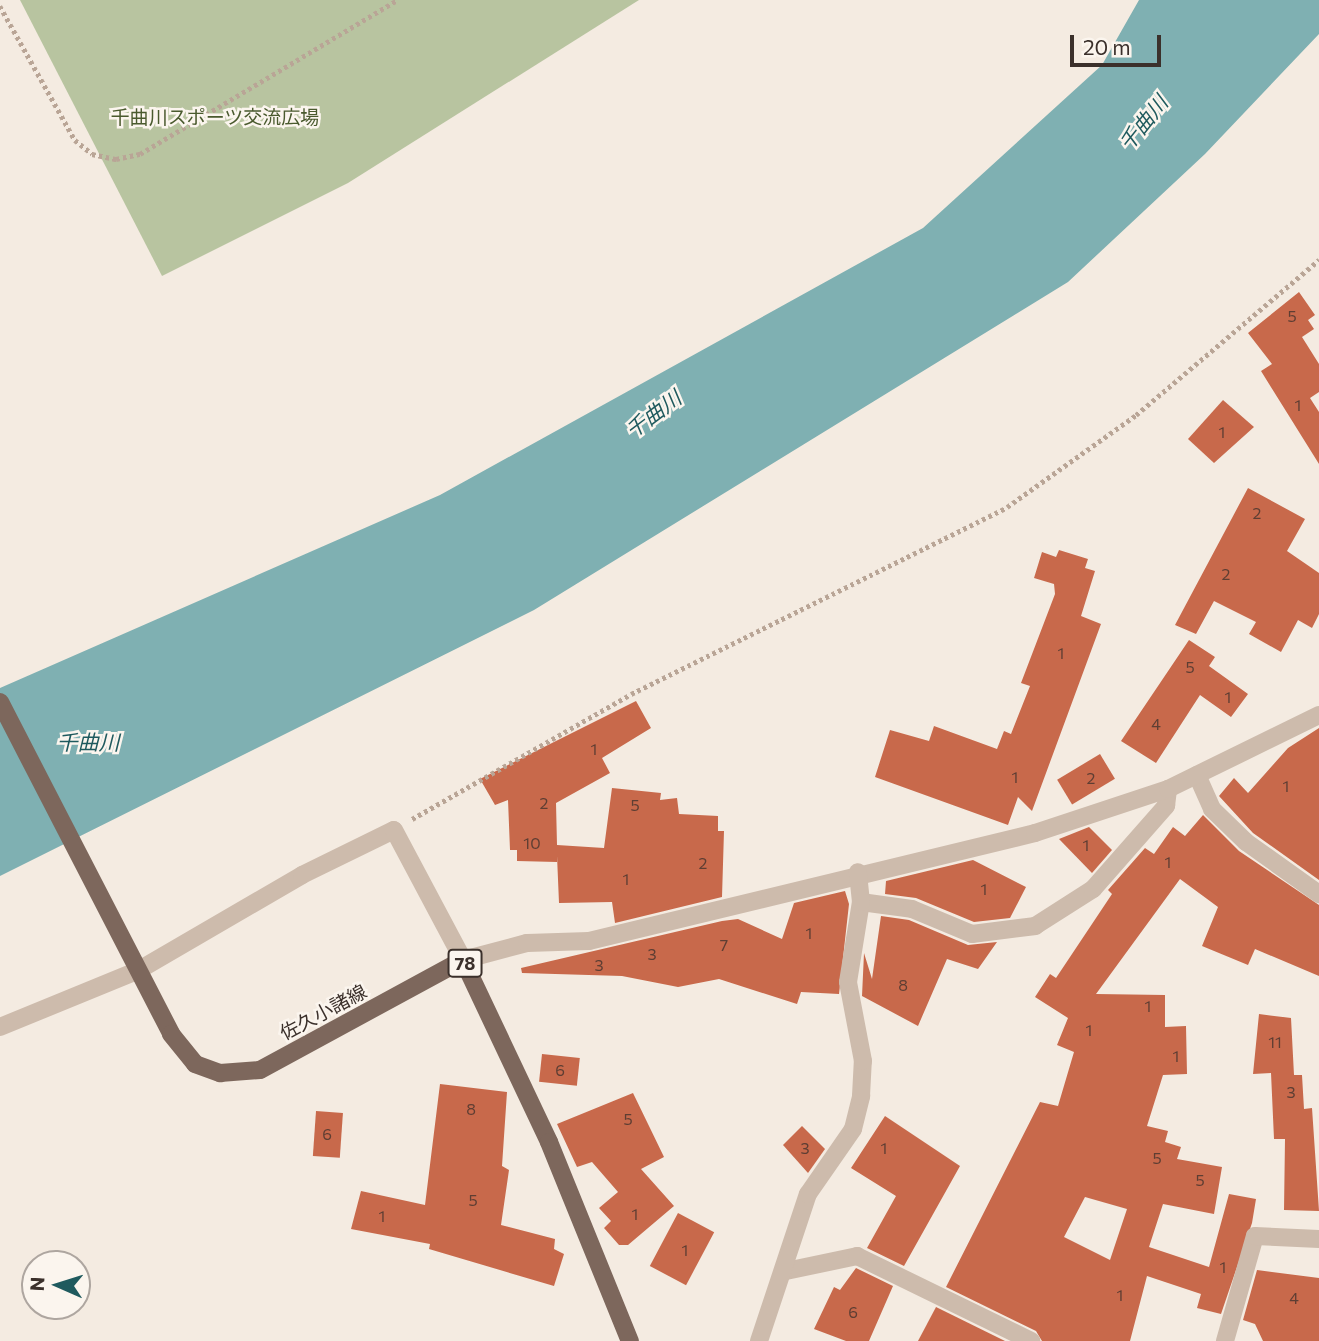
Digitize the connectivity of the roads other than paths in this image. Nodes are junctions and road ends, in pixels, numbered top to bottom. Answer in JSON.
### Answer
{"nodes":[{"id":1,"x":0,"y":702,"type":"edge"},
{"id":2,"x":1319,"y":715,"type":"edge"},
{"id":3,"x":1197,"y":775,"type":"junction"},
{"id":4,"x":1168,"y":789,"type":"junction"},
{"id":5,"x":858,"y":872,"type":"junction"},
{"id":6,"x":1319,"y":894,"type":"edge"},
{"id":7,"x":861,"y":902,"type":"junction"},
{"id":8,"x":463,"y":961,"type":"junction"},
{"id":9,"x":139,"y":970,"type":"junction"},
{"id":10,"x":0,"y":1027,"type":"edge"},
{"id":11,"x":1319,"y":1239,"type":"edge"},
{"id":12,"x":786,"y":1271,"type":"junction"},
{"id":13,"x":630,"y":1341,"type":"edge"},
{"id":14,"x":759,"y":1341,"type":"edge"},
{"id":15,"x":1031,"y":1341,"type":"edge"},
{"id":16,"x":1224,"y":1341,"type":"edge"}],
"edges":[{"from":1,"to":9,"type":"main road","name":"佐久小諸線","number":"78"},
{"from":2,"to":3,"type":"street"},
{"from":3,"to":4,"type":"street"},
{"from":3,"to":6,"type":"street"},
{"from":4,"to":5,"type":"street"},
{"from":4,"to":7,"type":"street"},
{"from":5,"to":7,"type":"street"},
{"from":5,"to":8,"type":"street"},
{"from":7,"to":12,"type":"street"},
{"from":8,"to":9,"type":"main road","name":"佐久小諸線","number":"78"},
{"from":8,"to":9,"type":"street"},
{"from":8,"to":13,"type":"main road","number":"78"},
{"from":9,"to":10,"type":"street"},
{"from":11,"to":16,"type":"street"},
{"from":12,"to":14,"type":"street"},
{"from":12,"to":15,"type":"street"}]}
